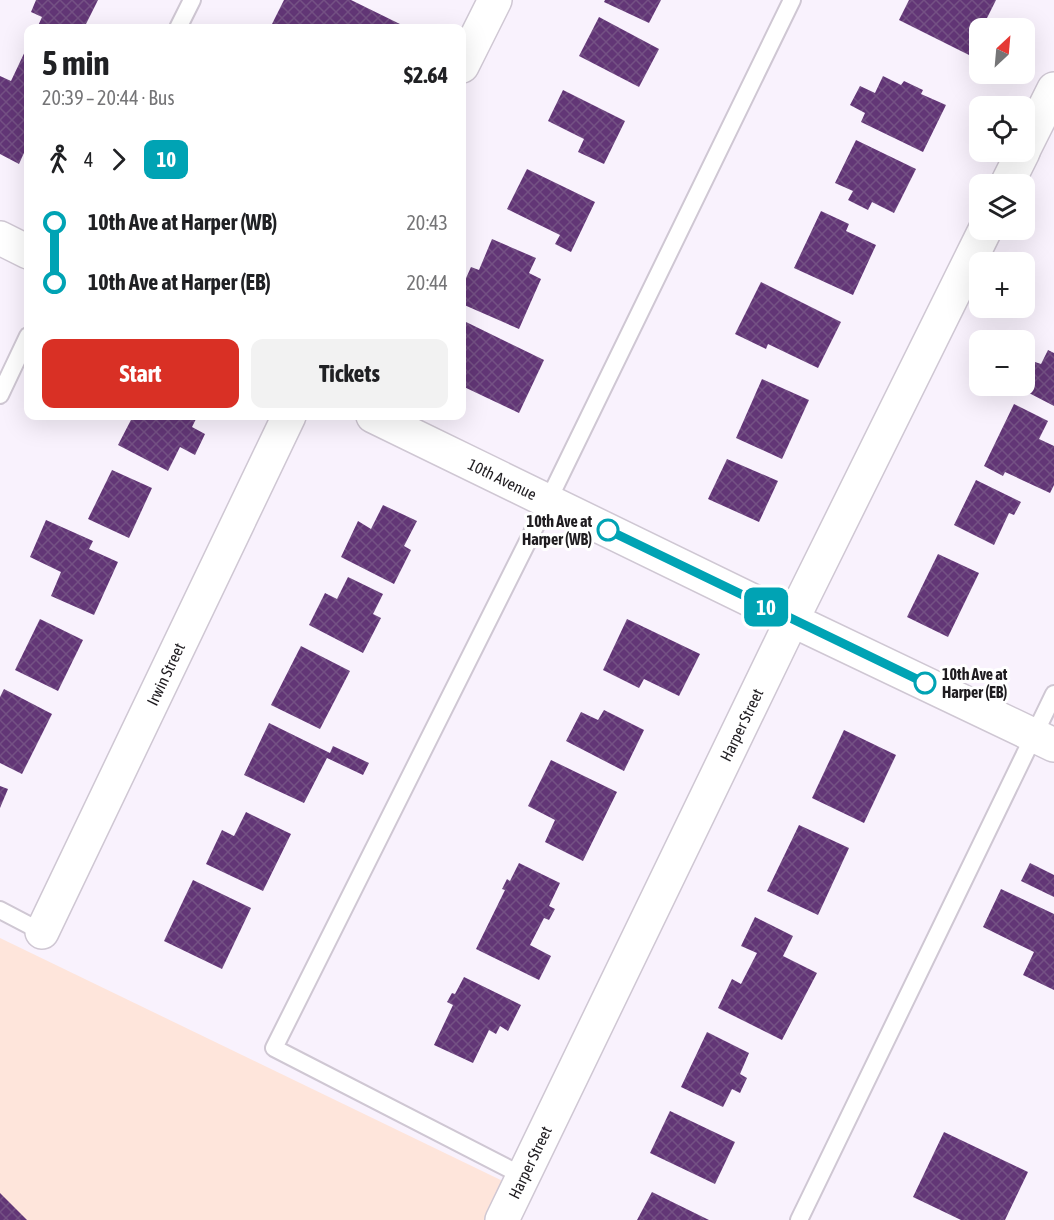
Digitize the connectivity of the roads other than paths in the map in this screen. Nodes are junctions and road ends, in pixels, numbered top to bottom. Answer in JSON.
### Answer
{"nodes":[{"id":1,"x":192,"y":0,"type":"edge"},
{"id":2,"x":495,"y":0,"type":"edge"},
{"id":3,"x":792,"y":0,"type":"edge"},
{"id":4,"x":180,"y":24,"type":"edge"},
{"id":5,"x":466,"y":58,"type":"edge"},
{"id":6,"x":1054,"y":89,"type":"edge"},
{"id":7,"x":1035,"y":128,"type":"edge"},
{"id":8,"x":0,"y":238,"type":"edge"},
{"id":9,"x":980,"y":240,"type":"edge"},
{"id":10,"x":24,"y":250,"type":"edge"},
{"id":11,"x":24,"y":344,"type":"edge"},
{"id":12,"x":0,"y":394,"type":"edge"},
{"id":13,"x":287,"y":420,"type":"edge"},
{"id":14,"x":381,"y":420,"type":"edge"},
{"id":15,"x":548,"y":501,"type":"junction"},
{"id":16,"x":792,"y":620,"type":"junction"},
{"id":17,"x":1054,"y":694,"type":"edge"},
{"id":18,"x":1044,"y":740,"type":"edge"},
{"id":19,"x":0,"y":910,"type":"edge"},
{"id":20,"x":42,"y":932,"type":"joint"},
{"id":21,"x":523,"y":1176,"type":"junction"},
{"id":22,"x":502,"y":1220,"type":"edge"},
{"id":23,"x":799,"y":1220,"type":"edge"}],
"edges":[{"from":1,"to":4,"type":"lane"},
{"from":2,"to":5,"type":"street"},
{"from":3,"to":15,"type":"lane"},
{"from":6,"to":7,"type":"street"},
{"from":8,"to":10,"type":"street"},
{"from":9,"to":16,"type":"street","name":"Harper Street"},
{"from":11,"to":12,"type":"lane"},
{"from":13,"to":20,"type":"street","name":"Irwin Street"},
{"from":14,"to":15,"type":"street","name":"10th Avenue"},
{"from":15,"to":16,"type":"street","name":"10th Avenue"},
{"from":15,"to":21,"type":"lane"},
{"from":16,"to":18,"type":"street","name":"10th Avenue"},
{"from":16,"to":21,"type":"street","name":"Harper Street"},
{"from":17,"to":18,"type":"lane"},
{"from":18,"to":23,"type":"lane"},
{"from":19,"to":20,"type":"lane"},
{"from":21,"to":22,"type":"street","name":"Harper Street"}]}
